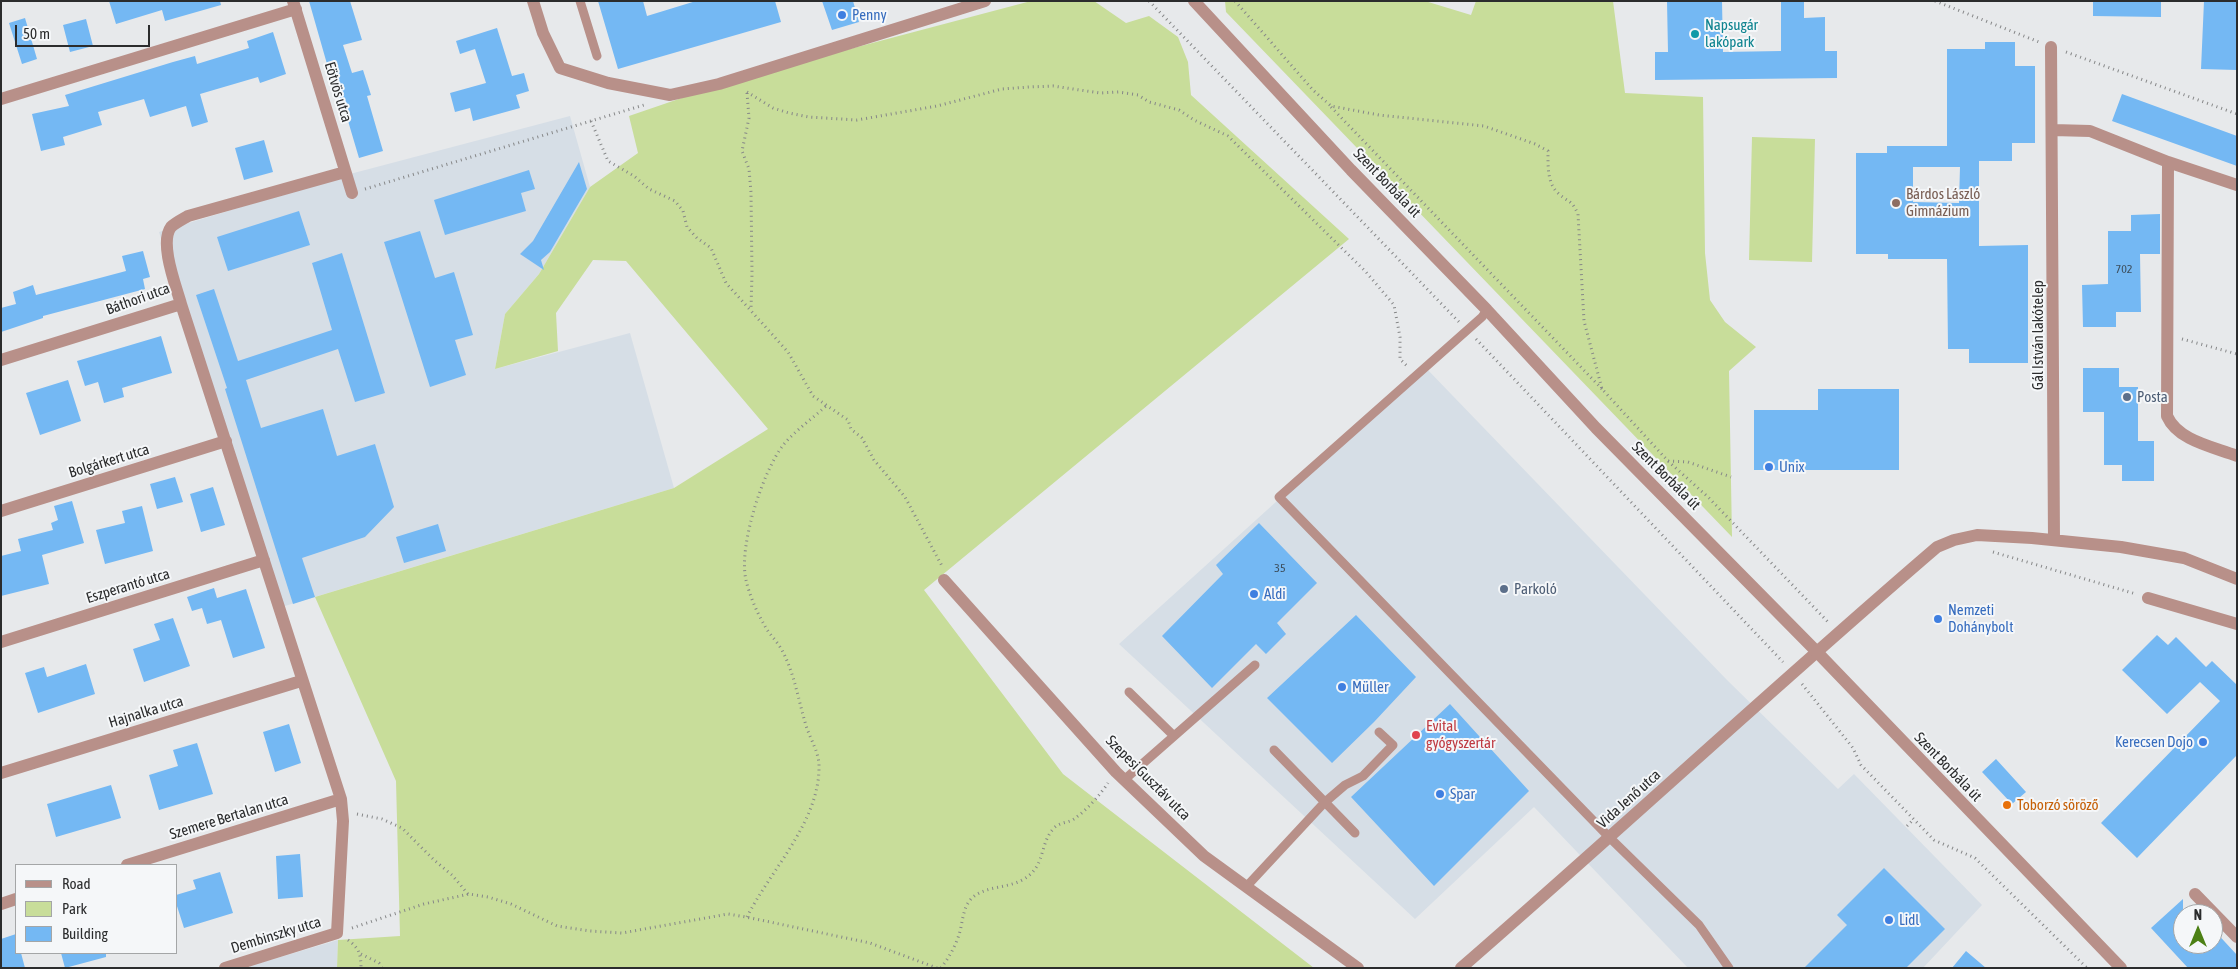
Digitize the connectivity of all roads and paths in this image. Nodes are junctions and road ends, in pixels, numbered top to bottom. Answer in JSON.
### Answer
{"nodes":[{"id":1,"x":533,"y":1,"type":"edge"},
{"id":2,"x":580,"y":1,"type":"edge"},
{"id":3,"x":985,"y":1,"type":"edge"},
{"id":4,"x":1149,"y":1,"type":"edge"},
{"id":5,"x":1194,"y":1,"type":"edge"},
{"id":6,"x":1235,"y":1,"type":"edge"},
{"id":7,"x":1935,"y":1,"type":"edge"},
{"id":8,"x":295,"y":5,"type":"edge"},
{"id":9,"x":2052,"y":47,"type":"junction"},
{"id":10,"x":597,"y":56,"type":"dead end"},
{"id":11,"x":740,"y":78,"type":"junction"},
{"id":12,"x":747,"y":92,"type":"junction"},
{"id":13,"x":670,"y":95,"type":"junction"},
{"id":14,"x":1,"y":99,"type":"edge"},
{"id":15,"x":1331,"y":106,"type":"junction"},
{"id":16,"x":2237,"y":114,"type":"edge"},
{"id":17,"x":591,"y":121,"type":"junction"},
{"id":18,"x":2052,"y":130,"type":"junction"},
{"id":19,"x":2168,"y":162,"type":"junction"},
{"id":20,"x":345,"y":172,"type":"junction"},
{"id":21,"x":2237,"y":185,"type":"edge"},
{"id":22,"x":352,"y":193,"type":"joint"},
{"id":23,"x":181,"y":304,"type":"junction"},
{"id":24,"x":751,"y":310,"type":"junction"},
{"id":25,"x":1487,"y":310,"type":"junction"},
{"id":26,"x":1467,"y":330,"type":"junction"},
{"id":27,"x":2167,"y":335,"type":"junction"},
{"id":28,"x":2237,"y":354,"type":"edge"},
{"id":29,"x":1,"y":360,"type":"edge"},
{"id":30,"x":1416,"y":376,"type":"junction"},
{"id":31,"x":1602,"y":389,"type":"junction"},
{"id":32,"x":826,"y":406,"type":"junction"},
{"id":33,"x":226,"y":441,"type":"junction"},
{"id":34,"x":2237,"y":456,"type":"edge"},
{"id":35,"x":1668,"y":461,"type":"junction"},
{"id":36,"x":1731,"y":477,"type":"dead end"},
{"id":37,"x":1,"y":511,"type":"edge"},
{"id":38,"x":2054,"y":540,"type":"junction"},
{"id":39,"x":1988,"y":551,"type":"dead end"},
{"id":40,"x":264,"y":560,"type":"junction"},
{"id":41,"x":2237,"y":579,"type":"edge"},
{"id":42,"x":944,"y":580,"type":"joint"},
{"id":43,"x":2148,"y":598,"type":"joint"},
{"id":44,"x":2237,"y":624,"type":"edge"},
{"id":45,"x":1837,"y":633,"type":"junction"},
{"id":46,"x":1,"y":642,"type":"edge"},
{"id":47,"x":1816,"y":651,"type":"junction"},
{"id":48,"x":1255,"y":665,"type":"dead end"},
{"id":49,"x":1792,"y":672,"type":"junction"},
{"id":50,"x":301,"y":681,"type":"junction"},
{"id":51,"x":1129,"y":692,"type":"dead end"},
{"id":52,"x":1379,"y":732,"type":"dead end"},
{"id":53,"x":1174,"y":736,"type":"junction"},
{"id":54,"x":1274,"y":750,"type":"dead end"},
{"id":55,"x":1,"y":774,"type":"edge"},
{"id":56,"x":1120,"y":776,"type":"junction"},
{"id":57,"x":341,"y":799,"type":"junction"},
{"id":58,"x":1324,"y":803,"type":"junction"},
{"id":59,"x":342,"y":814,"type":"junction"},
{"id":60,"x":1914,"y":819,"type":"junction"},
{"id":61,"x":1907,"y":826,"type":"dead end"},
{"id":62,"x":1355,"y":833,"type":"dead end"},
{"id":63,"x":1610,"y":838,"type":"junction"},
{"id":64,"x":130,"y":864,"type":"edge"},
{"id":65,"x":1246,"y":887,"type":"junction"},
{"id":66,"x":469,"y":894,"type":"junction"},
{"id":67,"x":2195,"y":894,"type":"dead end"},
{"id":68,"x":15,"y":899,"type":"edge"},
{"id":69,"x":1,"y":904,"type":"edge"},
{"id":70,"x":746,"y":917,"type":"junction"},
{"id":71,"x":337,"y":933,"type":"junction"},
{"id":72,"x":2237,"y":937,"type":"edge"},
{"id":73,"x":362,"y":954,"type":"junction"},
{"id":74,"x":225,"y":968,"type":"edge"},
{"id":75,"x":361,"y":968,"type":"edge"},
{"id":76,"x":382,"y":968,"type":"edge"},
{"id":77,"x":939,"y":968,"type":"edge"},
{"id":78,"x":1358,"y":968,"type":"edge"},
{"id":79,"x":1461,"y":968,"type":"edge"},
{"id":80,"x":1730,"y":968,"type":"edge"},
{"id":81,"x":2087,"y":968,"type":"edge"},
{"id":82,"x":2121,"y":968,"type":"edge"}],
"edges":[{"from":1,"to":13,"type":"street"},
{"from":2,"to":10,"type":"lane"},
{"from":3,"to":11,"type":"street"},
{"from":4,"to":26,"type":"path"},
{"from":5,"to":25,"type":"street","name":"Szent Borbála út"},
{"from":6,"to":15,"type":"path"},
{"from":7,"to":9,"type":"path"},
{"from":8,"to":14,"type":"street"},
{"from":8,"to":20,"type":"street","name":"Eötvös utca"},
{"from":9,"to":16,"type":"path"},
{"from":9,"to":18,"type":"street","name":"Gál István lakótelep"},
{"from":11,"to":12,"type":"path"},
{"from":11,"to":13,"type":"street"},
{"from":12,"to":24,"type":"path"},
{"from":12,"to":30,"type":"path"},
{"from":13,"to":17,"type":"path"},
{"from":15,"to":31,"type":"path"},
{"from":15,"to":31,"type":"path"},
{"from":17,"to":22,"type":"path"},
{"from":17,"to":24,"type":"path"},
{"from":18,"to":19,"type":"street"},
{"from":18,"to":38,"type":"street","name":"Gál István lakótelep"},
{"from":19,"to":21,"type":"street"},
{"from":19,"to":27,"type":"street"},
{"from":20,"to":22,"type":"street","name":"Eötvös utca"},
{"from":20,"to":23,"type":"street","name":"Báthori utca"},
{"from":23,"to":29,"type":"street","name":"Báthori utca"},
{"from":23,"to":33,"type":"street"},
{"from":24,"to":32,"type":"path"},
{"from":25,"to":26,"type":"lane"},
{"from":25,"to":47,"type":"street","name":"Szent Borbála út"},
{"from":26,"to":30,"type":"lane"},
{"from":26,"to":49,"type":"path"},
{"from":27,"to":28,"type":"path"},
{"from":27,"to":34,"type":"street"},
{"from":30,"to":63,"type":"lane"},
{"from":31,"to":35,"type":"path"},
{"from":32,"to":42,"type":"path"},
{"from":32,"to":70,"type":"path"},
{"from":33,"to":37,"type":"street","name":"Bolgárkert utca"},
{"from":33,"to":40,"type":"street"},
{"from":35,"to":36,"type":"path"},
{"from":35,"to":45,"type":"path"},
{"from":38,"to":41,"type":"street","name":"Vida Jenő utca"},
{"from":38,"to":45,"type":"street","name":"Vida Jenő utca"},
{"from":39,"to":43,"type":"path"},
{"from":40,"to":46,"type":"street","name":"Eszperantó utca"},
{"from":40,"to":50,"type":"street"},
{"from":42,"to":56,"type":"street","name":"Szepesi Gusztáv utca"},
{"from":43,"to":44,"type":"street"},
{"from":45,"to":47,"type":"street","name":"Vida Jenő utca"},
{"from":47,"to":49,"type":"street","name":"Vida Jenő utca"},
{"from":47,"to":82,"type":"street","name":"Szent Borbála út"},
{"from":48,"to":53,"type":"lane"},
{"from":49,"to":60,"type":"path"},
{"from":49,"to":63,"type":"street","name":"Vida Jenő utca"},
{"from":50,"to":55,"type":"street","name":"Hajnalka utca"},
{"from":50,"to":57,"type":"street"},
{"from":51,"to":53,"type":"lane"},
{"from":52,"to":58,"type":"lane"},
{"from":53,"to":56,"type":"lane"},
{"from":54,"to":58,"type":"lane"},
{"from":56,"to":65,"type":"street","name":"Szepesi Gusztáv utca"},
{"from":56,"to":77,"type":"path"},
{"from":57,"to":59,"type":"street"},
{"from":57,"to":64,"type":"street","name":"Szemere Bertalan utca"},
{"from":58,"to":62,"type":"lane"},
{"from":58,"to":65,"type":"lane"},
{"from":59,"to":66,"type":"path"},
{"from":59,"to":71,"type":"street"},
{"from":60,"to":61,"type":"path"},
{"from":60,"to":81,"type":"path"},
{"from":63,"to":79,"type":"street","name":"Vida Jenő utca"},
{"from":63,"to":80,"type":"lane"},
{"from":65,"to":78,"type":"street","name":"Szepesi Gusztáv utca"},
{"from":66,"to":70,"type":"path"},
{"from":66,"to":71,"type":"path"},
{"from":67,"to":72,"type":"street"},
{"from":68,"to":69,"type":"street"},
{"from":70,"to":77,"type":"path"},
{"from":71,"to":73,"type":"path"},
{"from":71,"to":74,"type":"street","name":"Dembinszky utca"},
{"from":73,"to":75,"type":"path"},
{"from":73,"to":76,"type":"path"}]}
